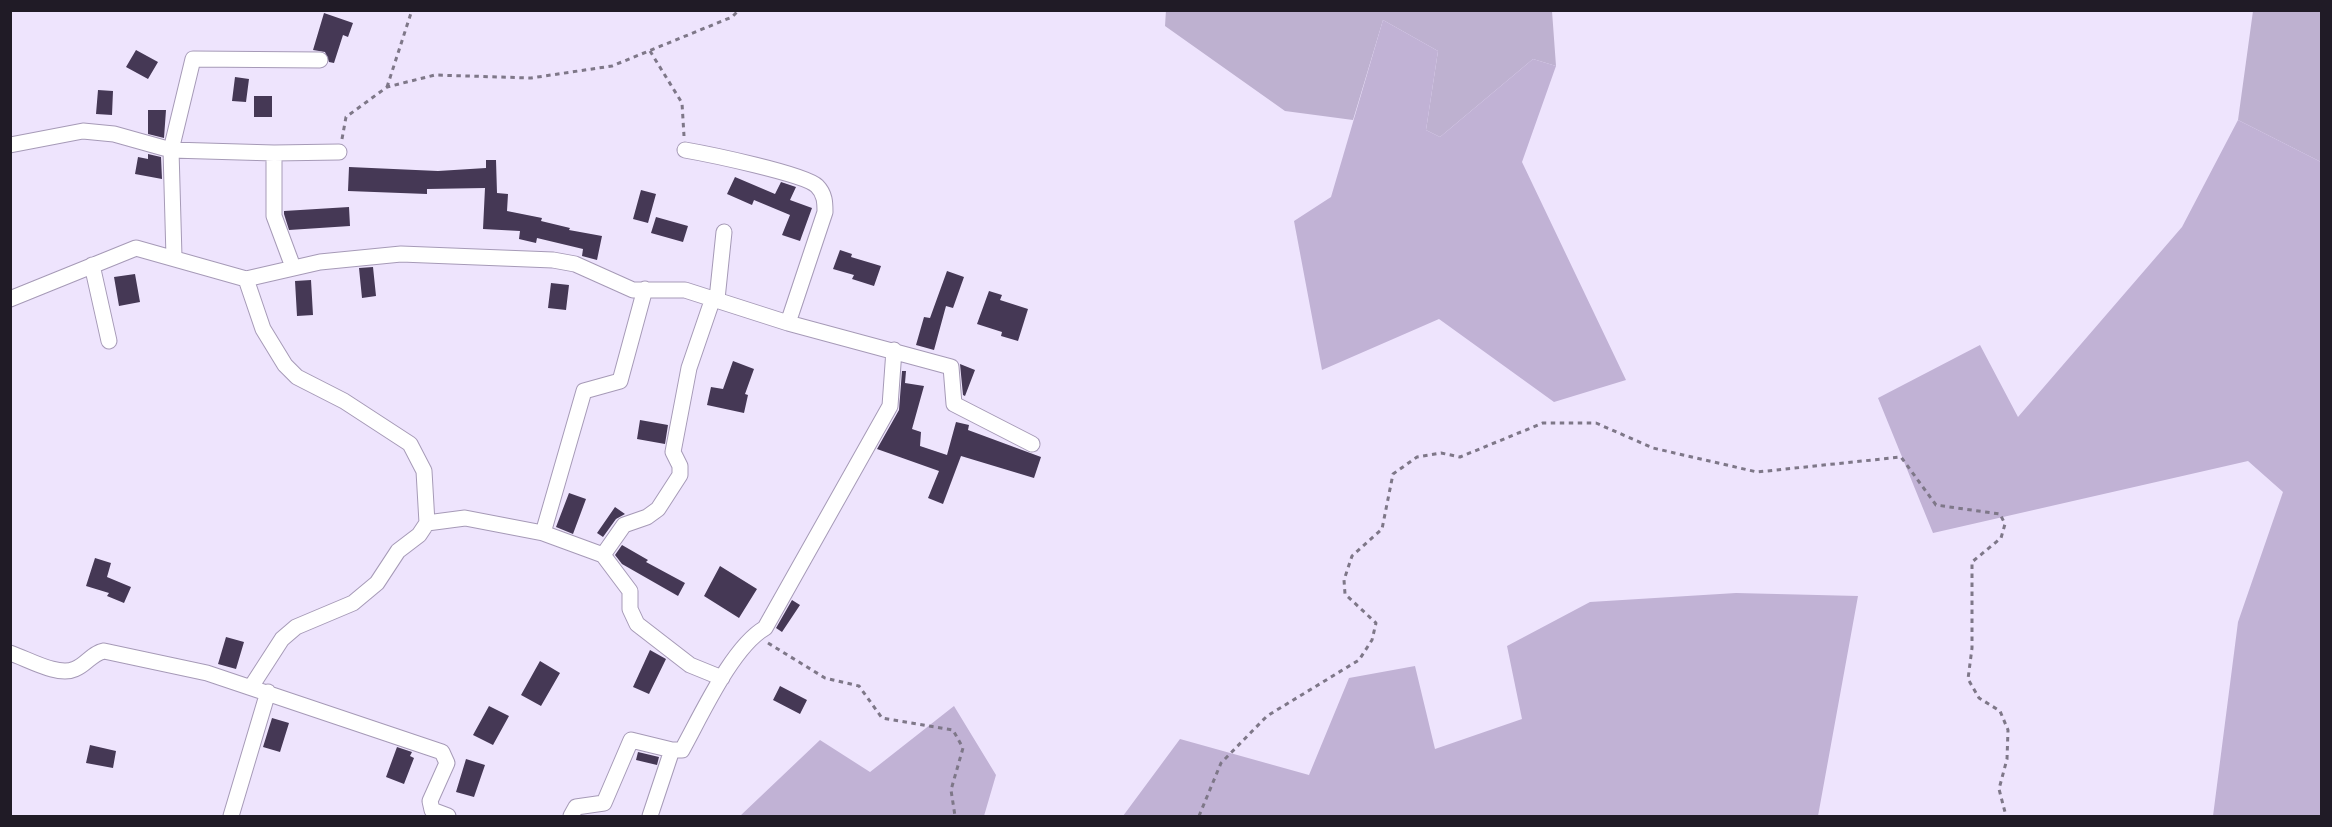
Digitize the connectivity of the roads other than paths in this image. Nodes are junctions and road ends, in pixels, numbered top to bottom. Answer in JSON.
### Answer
{"nodes":[{"id":1,"x":320,"y":60,"type":"dead end"},
{"id":2,"x":10,"y":145,"type":"edge"},
{"id":3,"x":171,"y":150,"type":"junction"},
{"id":4,"x":686,"y":150,"type":"road end"},
{"id":5,"x":339,"y":152,"type":"road end"},
{"id":6,"x":274,"y":153,"type":"junction"},
{"id":7,"x":724,"y":232,"type":"dead end"},
{"id":8,"x":174,"y":257,"type":"junction"},
{"id":9,"x":92,"y":264,"type":"junction"},
{"id":10,"x":293,"y":267,"type":"junction"},
{"id":11,"x":246,"y":279,"type":"junction"},
{"id":12,"x":645,"y":289,"type":"junction"},
{"id":13,"x":10,"y":299,"type":"edge"},
{"id":14,"x":715,"y":299,"type":"junction"},
{"id":15,"x":788,"y":323,"type":"junction"},
{"id":16,"x":109,"y":341,"type":"dead end"},
{"id":17,"x":894,"y":350,"type":"junction"},
{"id":18,"x":1032,"y":444,"type":"dead end"},
{"id":19,"x":427,"y":523,"type":"junction"},
{"id":20,"x":543,"y":533,"type":"junction"},
{"id":21,"x":603,"y":555,"type":"junction"},
{"id":22,"x":10,"y":653,"type":"edge"},
{"id":23,"x":722,"y":678,"type":"junction"},
{"id":24,"x":251,"y":687,"type":"junction"},
{"id":25,"x":268,"y":692,"type":"junction"},
{"id":26,"x":672,"y":750,"type":"junction"},
{"id":27,"x":426,"y":813,"type":"edge"},
{"id":28,"x":231,"y":816,"type":"edge"},
{"id":29,"x":448,"y":816,"type":"edge"},
{"id":30,"x":571,"y":816,"type":"edge"},
{"id":31,"x":650,"y":816,"type":"edge"}],
"edges":[{"from":1,"to":3,"type":"street"},
{"from":2,"to":3,"type":"street"},
{"from":3,"to":6,"type":"street"},
{"from":3,"to":8,"type":"street"},
{"from":4,"to":15,"type":"street"},
{"from":5,"to":6,"type":"street"},
{"from":6,"to":10,"type":"street"},
{"from":7,"to":14,"type":"street"},
{"from":8,"to":9,"type":"street"},
{"from":8,"to":11,"type":"street"},
{"from":9,"to":13,"type":"street"},
{"from":9,"to":16,"type":"street"},
{"from":10,"to":11,"type":"street"},
{"from":10,"to":12,"type":"street"},
{"from":11,"to":19,"type":"street"},
{"from":12,"to":14,"type":"street"},
{"from":12,"to":20,"type":"street"},
{"from":14,"to":15,"type":"street"},
{"from":14,"to":21,"type":"street"},
{"from":15,"to":17,"type":"street"},
{"from":17,"to":18,"type":"street"},
{"from":17,"to":23,"type":"street"},
{"from":19,"to":20,"type":"street"},
{"from":19,"to":24,"type":"street"},
{"from":20,"to":21,"type":"street"},
{"from":21,"to":23,"type":"street"},
{"from":22,"to":24,"type":"street"},
{"from":23,"to":26,"type":"street"},
{"from":24,"to":25,"type":"street"},
{"from":25,"to":27,"type":"street"},
{"from":25,"to":28,"type":"street"},
{"from":26,"to":30,"type":"street"},
{"from":26,"to":31,"type":"street"},
{"from":27,"to":29,"type":"street"}]}
